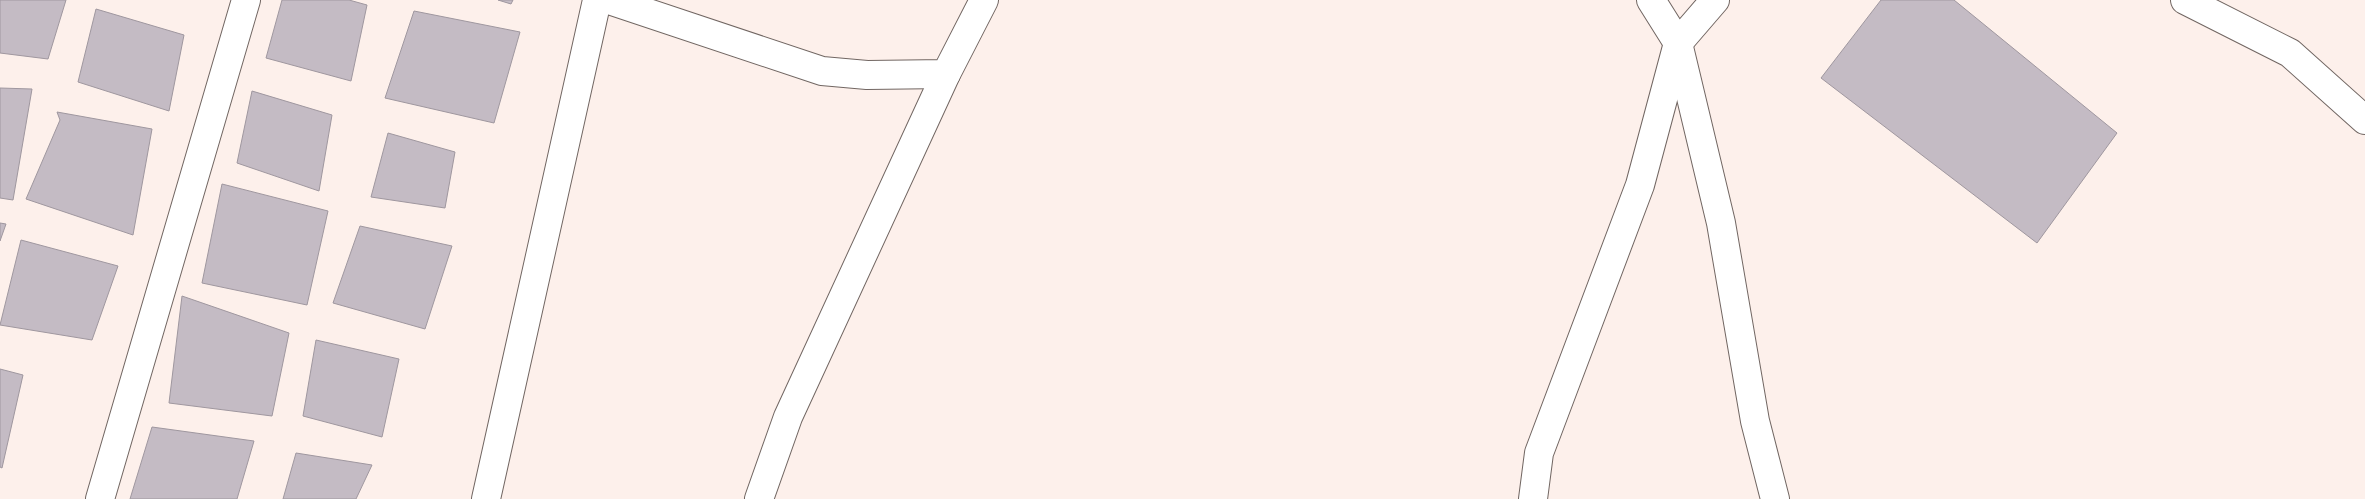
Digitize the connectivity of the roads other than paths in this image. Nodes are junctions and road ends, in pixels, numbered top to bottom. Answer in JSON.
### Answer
{"nodes":[{"id":1,"x":246,"y":0,"type":"edge"},
{"id":2,"x":597,"y":0,"type":"edge"},
{"id":3,"x":609,"y":0,"type":"edge"},
{"id":4,"x":984,"y":0,"type":"edge"},
{"id":5,"x":1651,"y":0,"type":"edge"},
{"id":6,"x":1715,"y":0,"type":"edge"},
{"id":7,"x":2185,"y":0,"type":"edge"},
{"id":8,"x":1678,"y":43,"type":"junction"},
{"id":9,"x":946,"y":74,"type":"junction"},
{"id":10,"x":2365,"y":120,"type":"edge"},
{"id":11,"x":100,"y":499,"type":"edge"},
{"id":12,"x":486,"y":499,"type":"edge"},
{"id":13,"x":759,"y":499,"type":"edge"},
{"id":14,"x":1532,"y":499,"type":"edge"},
{"id":15,"x":1775,"y":499,"type":"edge"}],
"edges":[{"from":1,"to":11,"type":"street"},
{"from":2,"to":12,"type":"street"},
{"from":3,"to":9,"type":"street"},
{"from":4,"to":9,"type":"street"},
{"from":5,"to":8,"type":"street"},
{"from":6,"to":8,"type":"street"},
{"from":7,"to":10,"type":"street"},
{"from":8,"to":14,"type":"street"},
{"from":8,"to":15,"type":"street"},
{"from":9,"to":13,"type":"street"}]}
